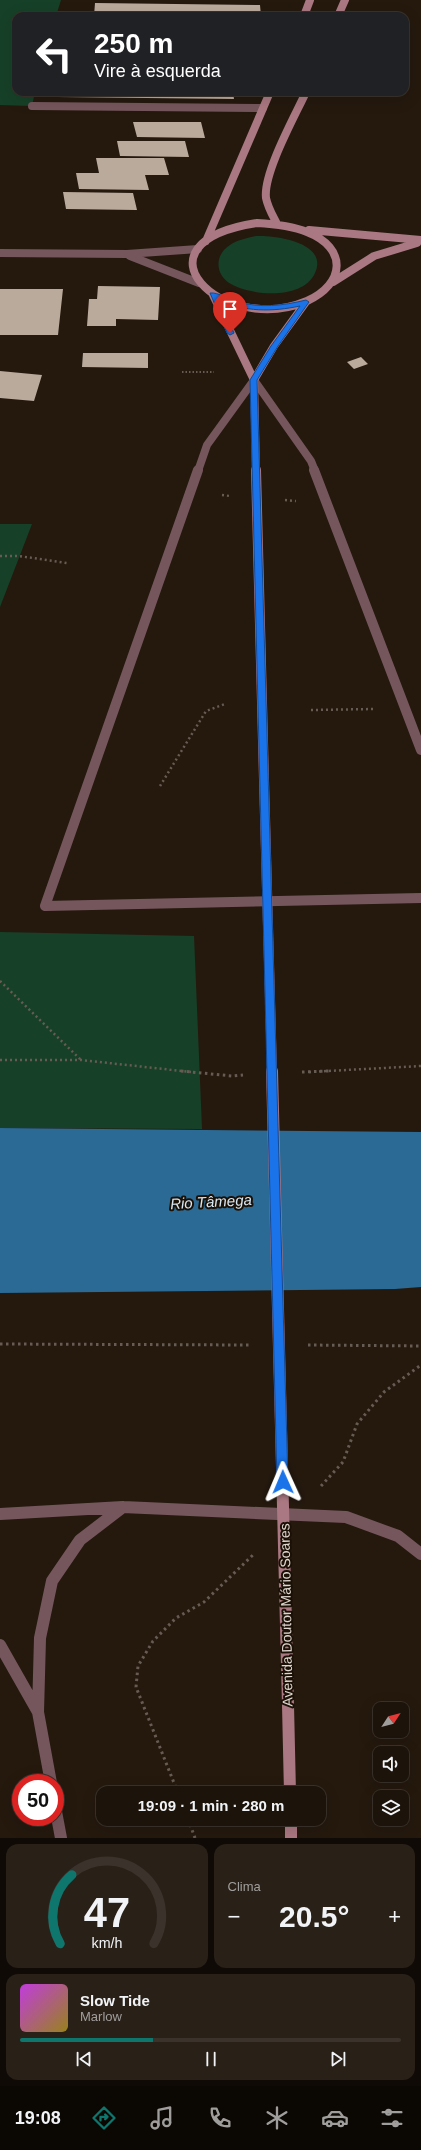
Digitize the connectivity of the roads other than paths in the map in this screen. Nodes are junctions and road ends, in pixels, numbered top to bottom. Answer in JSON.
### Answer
{"nodes":[{"id":1,"x":310,"y":0,"type":"edge"},
{"id":2,"x":345,"y":0,"type":"edge"},
{"id":3,"x":306,"y":12,"type":"edge"},
{"id":4,"x":340,"y":12,"type":"edge"},
{"id":5,"x":268,"y":96,"type":"edge"},
{"id":6,"x":304,"y":96,"type":"edge"},
{"id":7,"x":32,"y":106,"type":"dead end"},
{"id":8,"x":263,"y":108,"type":"junction"},
{"id":9,"x":278,"y":224,"type":"junction"},
{"id":10,"x":303,"y":230,"type":"junction"},
{"id":11,"x":206,"y":241,"type":"junction"},
{"id":12,"x":421,"y":241,"type":"edge"},
{"id":13,"x":198,"y":250,"type":"junction"},
{"id":14,"x":0,"y":253,"type":"edge"},
{"id":15,"x":126,"y":254,"type":"junction"},
{"id":16,"x":332,"y":282,"type":"junction"},
{"id":17,"x":199,"y":283,"type":"junction"},
{"id":18,"x":213,"y":295,"type":"junction"},
{"id":19,"x":306,"y":302,"type":"junction"},
{"id":20,"x":254,"y":380,"type":"junction"},
{"id":21,"x":421,"y":750,"type":"edge"},
{"id":22,"x":421,"y":898,"type":"edge"},
{"id":23,"x":123,"y":1507,"type":"junction"},
{"id":24,"x":0,"y":1514,"type":"edge"},
{"id":25,"x":421,"y":1554,"type":"edge"},
{"id":26,"x":0,"y":1645,"type":"edge"},
{"id":27,"x":38,"y":1712,"type":"junction"},
{"id":28,"x":49,"y":1774,"type":"edge"},
{"id":29,"x":290,"y":1786,"type":"edge"},
{"id":30,"x":59,"y":1826,"type":"edge"},
{"id":31,"x":291,"y":1826,"type":"edge"},
{"id":32,"x":61,"y":1838,"type":"edge"},
{"id":33,"x":291,"y":1838,"type":"edge"}],
"edges":[{"from":1,"to":3,"type":"main road"},
{"from":2,"to":4,"type":"main road"},
{"from":5,"to":8,"type":"main road"},
{"from":6,"to":9,"type":"main road"},
{"from":7,"to":8,"type":"street"},
{"from":8,"to":11,"type":"main road"},
{"from":9,"to":10,"type":"main road"},
{"from":9,"to":11,"type":"main road"},
{"from":10,"to":12,"type":"main road"},
{"from":10,"to":16,"type":"main road"},
{"from":11,"to":13,"type":"main road"},
{"from":12,"to":16,"type":"main road"},
{"from":13,"to":15,"type":"street"},
{"from":13,"to":17,"type":"main road"},
{"from":14,"to":15,"type":"street"},
{"from":15,"to":17,"type":"street"},
{"from":16,"to":19,"type":"main road"},
{"from":17,"to":18,"type":"main road"},
{"from":18,"to":19,"type":"main road"},
{"from":18,"to":20,"type":"main road","name":"Avenida Doutor Mário Soares"},
{"from":19,"to":20,"type":"main road"},
{"from":20,"to":21,"type":"street"},
{"from":20,"to":22,"type":"street"},
{"from":20,"to":29,"type":"main road","name":"Avenida Doutor Mário Soares","bridge":true},
{"from":23,"to":24,"type":"street"},
{"from":23,"to":25,"type":"street"},
{"from":23,"to":27,"type":"street"},
{"from":26,"to":27,"type":"street"},
{"from":27,"to":28,"type":"street"},
{"from":30,"to":32,"type":"street"},
{"from":31,"to":33,"type":"main road"}]}
